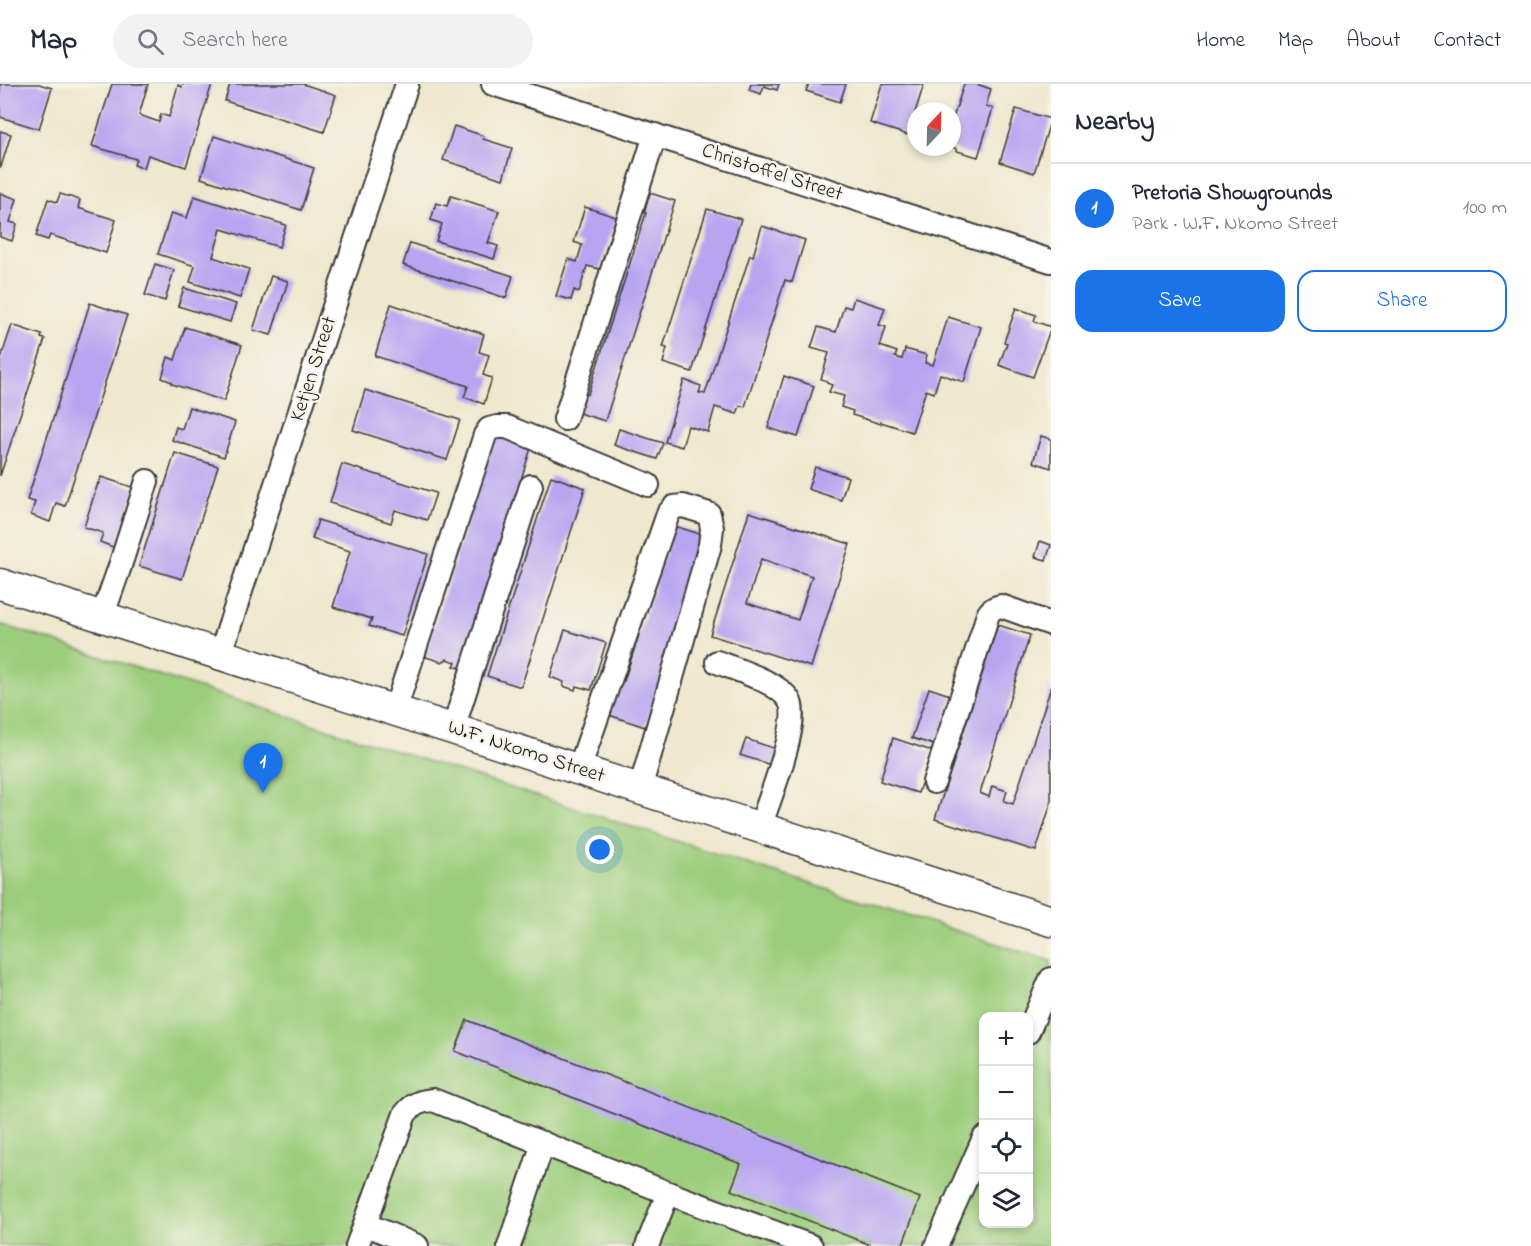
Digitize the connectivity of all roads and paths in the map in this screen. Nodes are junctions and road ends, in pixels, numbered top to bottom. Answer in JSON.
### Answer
{"nodes":[{"id":1,"x":407,"y":84,"type":"edge"},
{"id":2,"x":493,"y":84,"type":"edge"},
{"id":3,"x":655,"y":135,"type":"junction"},
{"id":4,"x":1051,"y":261,"type":"edge"},
{"id":5,"x":565,"y":419,"type":"dead end"},
{"id":6,"x":147,"y":481,"type":"dead end"},
{"id":7,"x":648,"y":485,"type":"dead end"},
{"id":8,"x":531,"y":486,"type":"dead end"},
{"id":9,"x":0,"y":585,"type":"edge"},
{"id":10,"x":102,"y":617,"type":"junction"},
{"id":11,"x":1051,"y":624,"type":"edge"},
{"id":12,"x":220,"y":655,"type":"junction"},
{"id":13,"x":717,"y":662,"type":"dead end"},
{"id":14,"x":395,"y":710,"type":"junction"},
{"id":15,"x":453,"y":729,"type":"junction"},
{"id":16,"x":579,"y":769,"type":"junction"},
{"id":17,"x":934,"y":782,"type":"dead end"},
{"id":18,"x":640,"y":789,"type":"junction"},
{"id":19,"x":760,"y":827,"type":"junction"},
{"id":20,"x":1051,"y":921,"type":"edge"},
{"id":21,"x":1051,"y":979,"type":"edge"},
{"id":22,"x":1033,"y":1022,"type":"edge"},
{"id":23,"x":543,"y":1143,"type":"junction"},
{"id":24,"x":979,"y":1149,"type":"edge"},
{"id":25,"x":668,"y":1193,"type":"junction"},
{"id":26,"x":364,"y":1224,"type":"junction"},
{"id":27,"x":800,"y":1244,"type":"edge"},
{"id":28,"x":357,"y":1246,"type":"edge"},
{"id":29,"x":417,"y":1246,"type":"edge"},
{"id":30,"x":509,"y":1246,"type":"edge"},
{"id":31,"x":647,"y":1246,"type":"edge"},
{"id":32,"x":936,"y":1246,"type":"edge"}],
"edges":[{"from":1,"to":12,"type":"street","name":"Ketjen Street"},
{"from":2,"to":3,"type":"street","name":"Christoffel Street"},
{"from":3,"to":4,"type":"street","name":"Christoffel Street"},
{"from":3,"to":5,"type":"street"},
{"from":6,"to":10,"type":"street"},
{"from":7,"to":14,"type":"street"},
{"from":8,"to":15,"type":"street"},
{"from":9,"to":10,"type":"main road","name":"W.F. Nkomo Street"},
{"from":10,"to":12,"type":"main road","name":"W.F. Nkomo Street"},
{"from":11,"to":17,"type":"street"},
{"from":12,"to":14,"type":"main road","name":"W.F. Nkomo Street"},
{"from":13,"to":19,"type":"street"},
{"from":14,"to":15,"type":"main road","name":"W.F. Nkomo Street"},
{"from":15,"to":16,"type":"main road","name":"W.F. Nkomo Street"},
{"from":16,"to":18,"type":"main road","name":"W.F. Nkomo Street"},
{"from":16,"to":18,"type":"street"},
{"from":18,"to":19,"type":"main road","name":"W.F. Nkomo Street"},
{"from":19,"to":20,"type":"main road","name":"W.F. Nkomo Street"},
{"from":21,"to":22,"type":"street"},
{"from":23,"to":25,"type":"street"},
{"from":23,"to":26,"type":"street"},
{"from":23,"to":30,"type":"street"},
{"from":24,"to":32,"type":"street"},
{"from":25,"to":27,"type":"street"},
{"from":25,"to":31,"type":"street"},
{"from":26,"to":28,"type":"street"},
{"from":26,"to":29,"type":"street"}]}
